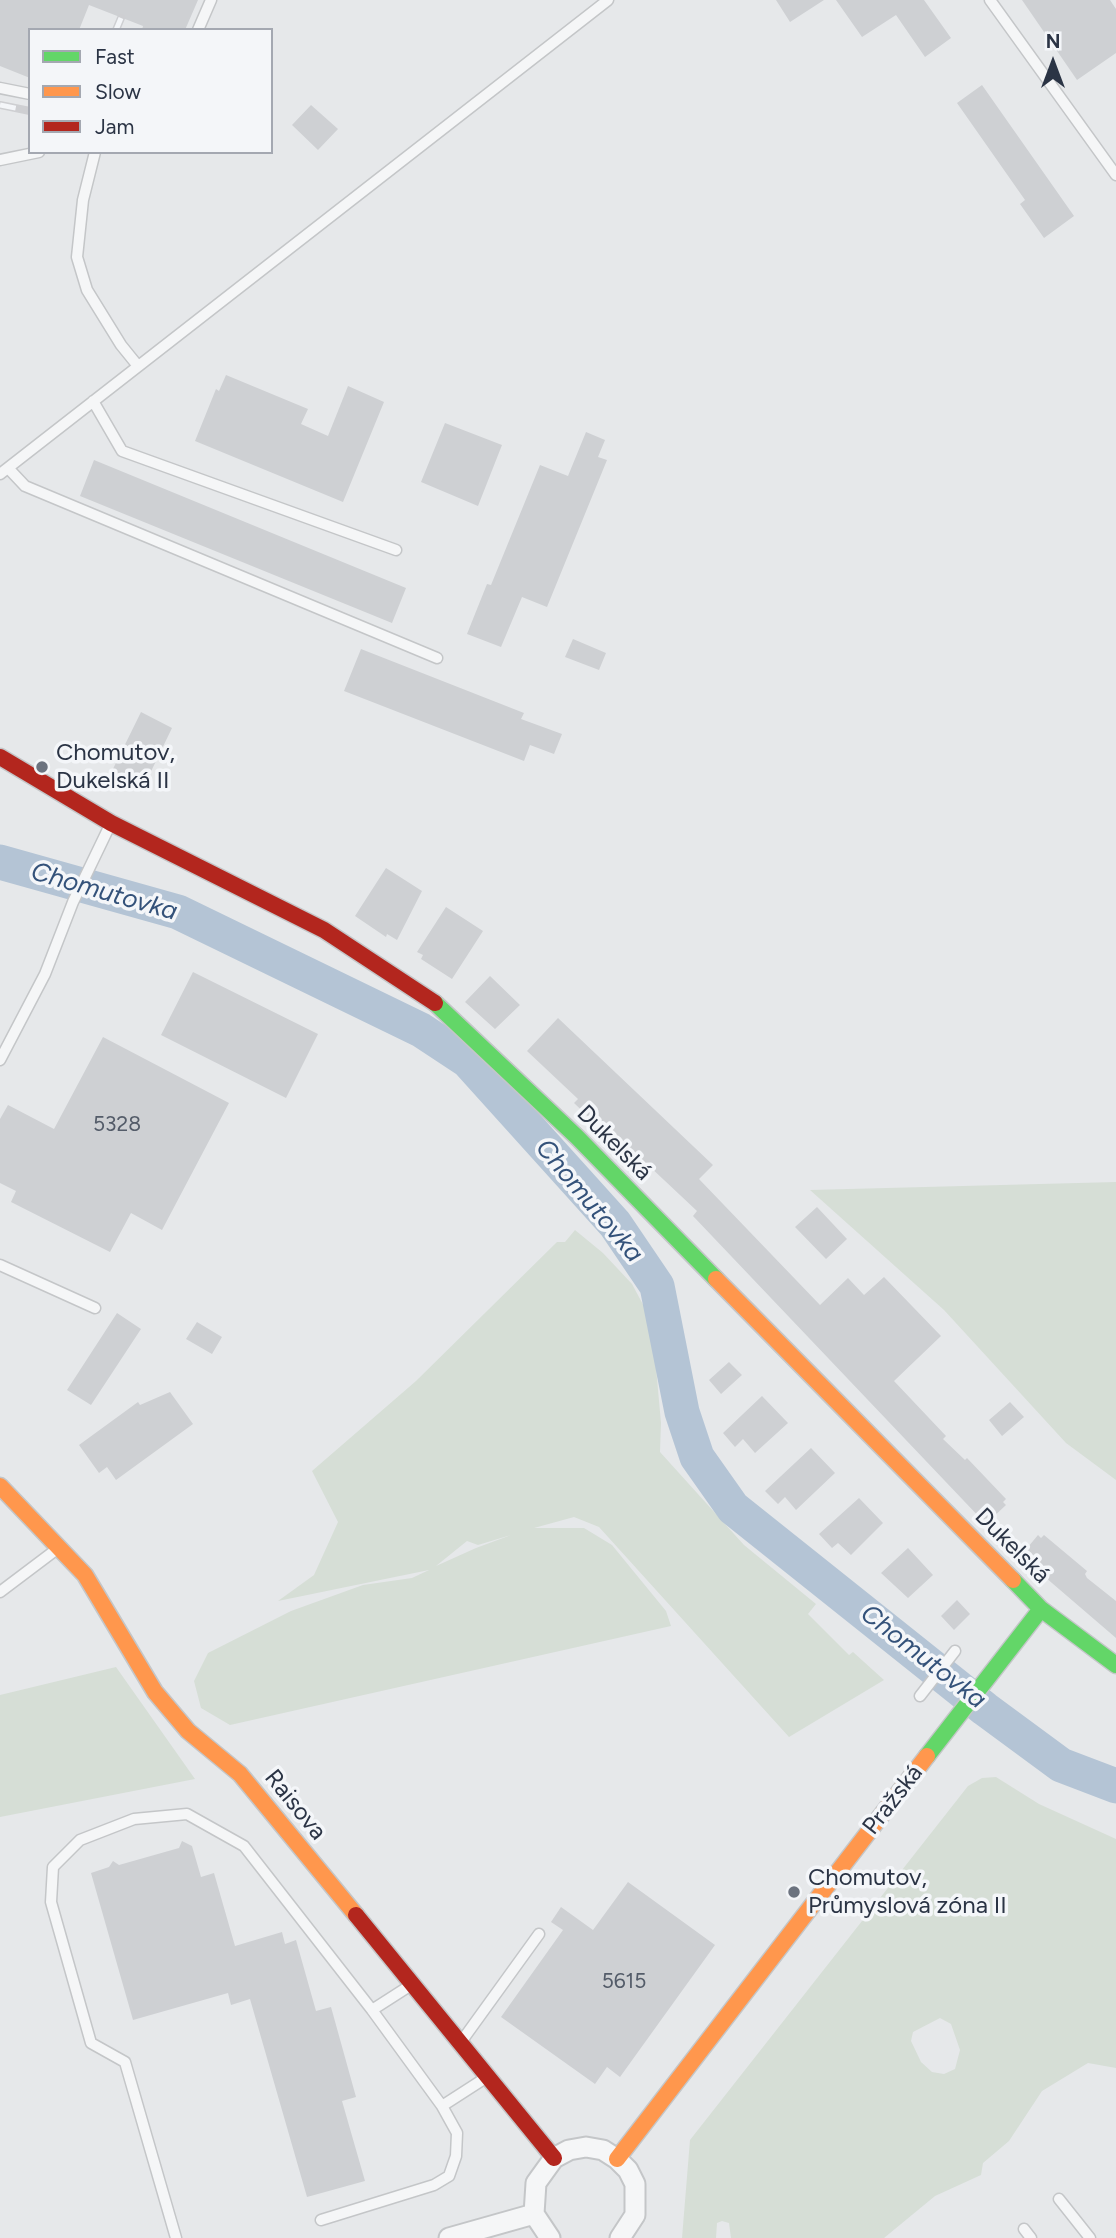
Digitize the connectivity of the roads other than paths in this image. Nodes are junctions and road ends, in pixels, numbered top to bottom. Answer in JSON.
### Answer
{"nodes":[{"id":1,"x":211,"y":0,"type":"edge"},
{"id":2,"x":608,"y":0,"type":"edge"},
{"id":3,"x":990,"y":0,"type":"edge"},
{"id":4,"x":199,"y":28,"type":"edge"},
{"id":5,"x":0,"y":88,"type":"edge"},
{"id":6,"x":28,"y":94,"type":"edge"},
{"id":7,"x":29,"y":154,"type":"edge"},
{"id":8,"x":94,"y":154,"type":"edge"},
{"id":9,"x":0,"y":160,"type":"edge"},
{"id":10,"x":1116,"y":175,"type":"edge"},
{"id":11,"x":138,"y":366,"type":"junction"},
{"id":12,"x":93,"y":401,"type":"junction"},
{"id":13,"x":4,"y":471,"type":"edge"},
{"id":14,"x":396,"y":550,"type":"dead end"},
{"id":15,"x":437,"y":658,"type":"dead end"},
{"id":16,"x":0,"y":757,"type":"edge"},
{"id":17,"x":111,"y":823,"type":"junction"},
{"id":18,"x":0,"y":1060,"type":"edge"},
{"id":19,"x":0,"y":1265,"type":"edge"},
{"id":20,"x":95,"y":1308,"type":"dead end"},
{"id":21,"x":0,"y":1486,"type":"edge"},
{"id":22,"x":60,"y":1546,"type":"junction"},
{"id":23,"x":0,"y":1592,"type":"edge"},
{"id":24,"x":1041,"y":1609,"type":"junction"},
{"id":25,"x":955,"y":1651,"type":"dead end"},
{"id":26,"x":1116,"y":1665,"type":"edge"},
{"id":27,"x":920,"y":1696,"type":"dead end"},
{"id":28,"x":539,"y":1934,"type":"dead end"},
{"id":29,"x":412,"y":1984,"type":"junction"},
{"id":30,"x":372,"y":2010,"type":"junction"},
{"id":31,"x":461,"y":2042,"type":"junction"},
{"id":32,"x":488,"y":2076,"type":"junction"},
{"id":33,"x":442,"y":2106,"type":"junction"},
{"id":34,"x":554,"y":2158,"type":"junction"},
{"id":35,"x":617,"y":2159,"type":"junction"},
{"id":36,"x":1059,"y":2199,"type":"dead end"},
{"id":37,"x":534,"y":2214,"type":"junction"},
{"id":38,"x":321,"y":2220,"type":"dead end"},
{"id":39,"x":1024,"y":2229,"type":"dead end"},
{"id":40,"x":176,"y":2238,"type":"edge"},
{"id":41,"x":449,"y":2238,"type":"edge"},
{"id":42,"x":550,"y":2238,"type":"edge"},
{"id":43,"x":620,"y":2238,"type":"edge"},
{"id":44,"x":1031,"y":2238,"type":"edge"},
{"id":45,"x":1090,"y":2238,"type":"edge"}],
"edges":[{"from":1,"to":4,"type":"lane"},
{"from":2,"to":11,"type":"lane"},
{"from":3,"to":10,"type":"lane"},
{"from":5,"to":6,"type":"lane"},
{"from":7,"to":9,"type":"lane"},
{"from":8,"to":11,"type":"lane"},
{"from":11,"to":12,"type":"lane"},
{"from":12,"to":13,"type":"lane"},
{"from":12,"to":14,"type":"lane"},
{"from":13,"to":15,"type":"lane"},
{"from":16,"to":17,"type":"street","name":"Dukelská"},
{"from":17,"to":18,"type":"lane"},
{"from":17,"to":24,"type":"street","name":"Dukelská"},
{"from":19,"to":20,"type":"lane"},
{"from":21,"to":22,"type":"street","name":"Raisova"},
{"from":22,"to":23,"type":"lane"},
{"from":22,"to":29,"type":"street","name":"Raisova"},
{"from":24,"to":26,"type":"street","name":"Dukelská"},
{"from":24,"to":35,"type":"street","name":"Pražská"},
{"from":25,"to":27,"type":"lane"},
{"from":28,"to":31,"type":"lane"},
{"from":29,"to":30,"type":"lane"},
{"from":29,"to":31,"type":"street","name":"Raisova"},
{"from":30,"to":33,"type":"lane"},
{"from":30,"to":40,"type":"lane"},
{"from":31,"to":32,"type":"street","name":"Raisova"},
{"from":32,"to":33,"type":"lane"},
{"from":32,"to":34,"type":"street","name":"Raisova"},
{"from":33,"to":38,"type":"lane"},
{"from":34,"to":35,"type":"street"},
{"from":34,"to":37,"type":"street"},
{"from":35,"to":43,"type":"street"},
{"from":36,"to":45,"type":"lane"},
{"from":37,"to":41,"type":"street"},
{"from":37,"to":42,"type":"street"},
{"from":39,"to":44,"type":"lane"}]}
